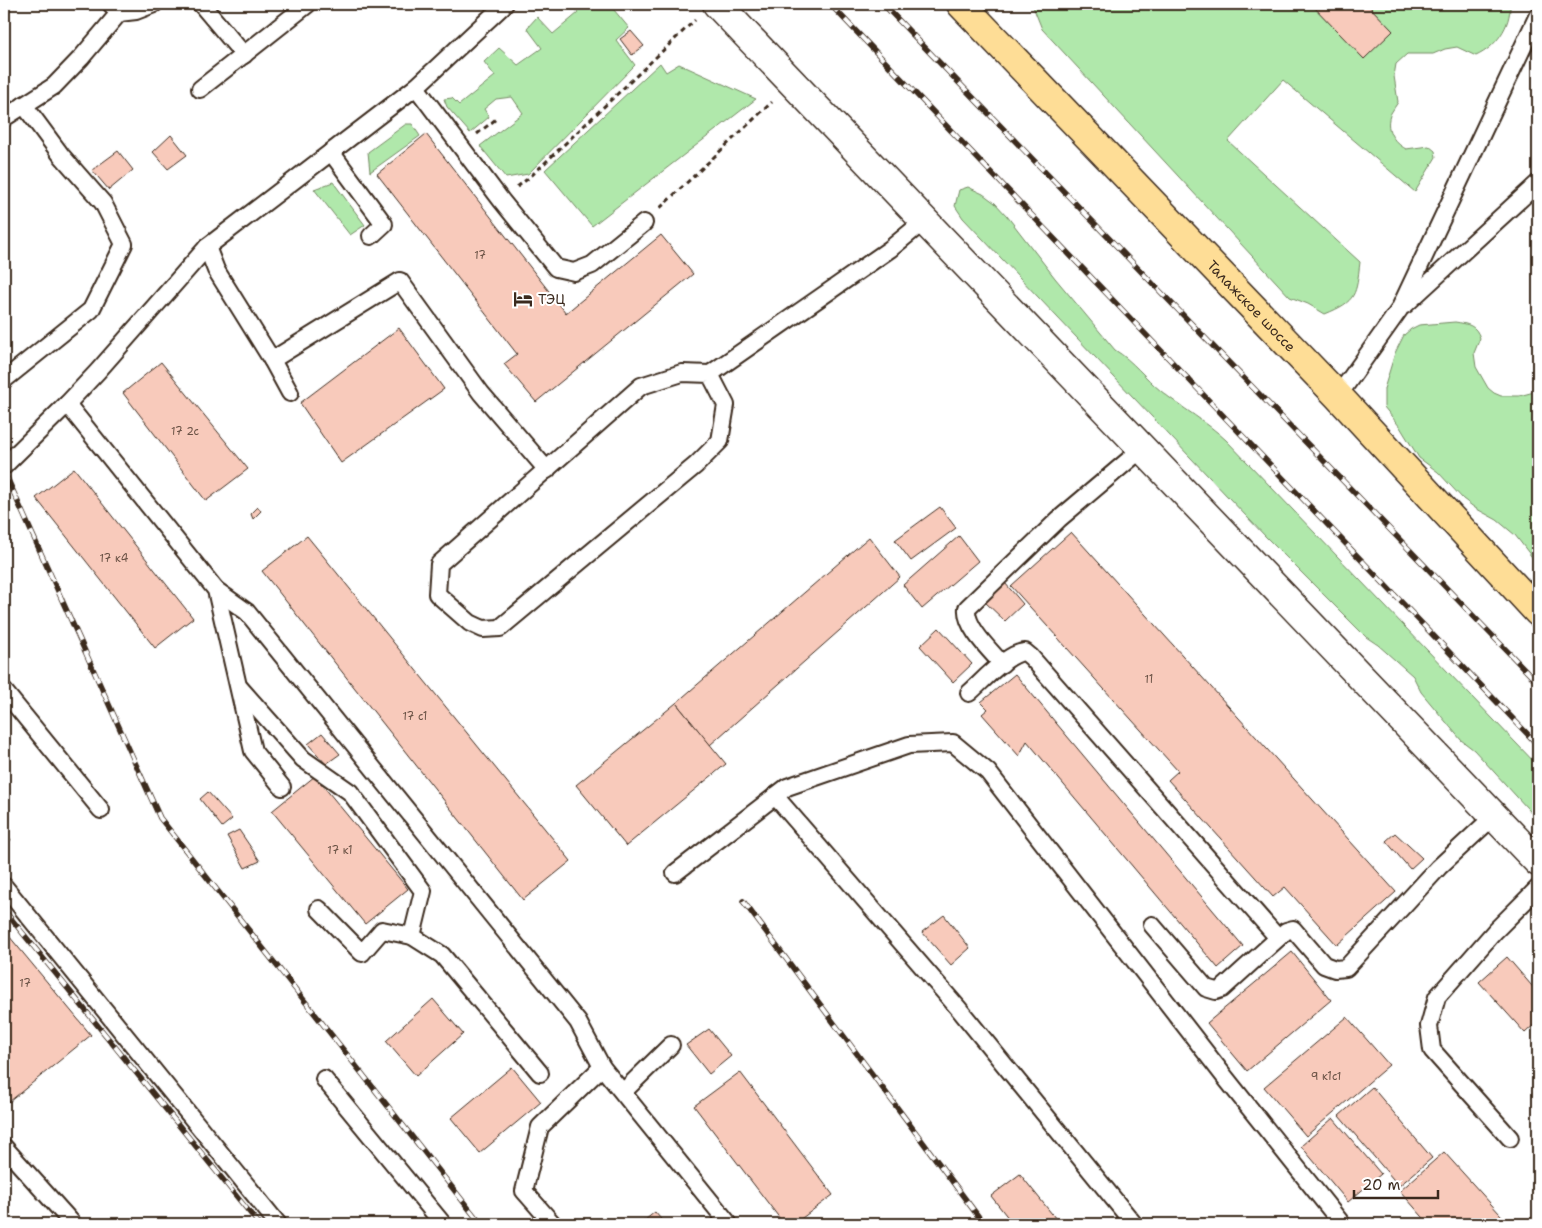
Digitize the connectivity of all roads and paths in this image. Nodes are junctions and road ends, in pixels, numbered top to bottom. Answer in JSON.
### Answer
{"nodes":[{"id":1,"x":154,"y":4,"type":"edge"},
{"id":2,"x":201,"y":4,"type":"edge"},
{"id":3,"x":308,"y":4,"type":"edge"},
{"id":4,"x":505,"y":4,"type":"edge"},
{"id":5,"x":961,"y":4,"type":"edge"},
{"id":6,"x":115,"y":8,"type":"edge"},
{"id":7,"x":708,"y":10,"type":"edge"},
{"id":8,"x":1538,"y":15,"type":"edge"},
{"id":9,"x":244,"y":54,"type":"junction"},
{"id":10,"x":792,"y":83,"type":"junction"},
{"id":11,"x":416,"y":87,"type":"junction"},
{"id":12,"x":200,"y":89,"type":"dead end"},
{"id":13,"x":24,"y":105,"type":"junction"},
{"id":14,"x":4,"y":118,"type":"edge"},
{"id":15,"x":331,"y":152,"type":"junction"},
{"id":16,"x":1538,"y":183,"type":"edge"},
{"id":17,"x":501,"y":200,"type":"junction"},
{"id":18,"x":924,"y":221,"type":"junction"},
{"id":19,"x":644,"y":223,"type":"joint"},
{"id":20,"x":371,"y":236,"type":"dead end"},
{"id":21,"x":207,"y":247,"type":"junction"},
{"id":22,"x":1399,"y":310,"type":"junction"},
{"id":23,"x":272,"y":360,"type":"junction"},
{"id":24,"x":710,"y":374,"type":"junction"},
{"id":25,"x":4,"y":380,"type":"edge"},
{"id":26,"x":290,"y":393,"type":"dead end"},
{"id":27,"x":1338,"y":396,"type":"junction"},
{"id":28,"x":67,"y":404,"type":"junction"},
{"id":29,"x":1143,"y":448,"type":"junction"},
{"id":30,"x":4,"y":466,"type":"edge"},
{"id":31,"x":547,"y":470,"type":"junction"},
{"id":32,"x":216,"y":590,"type":"junction"},
{"id":33,"x":1538,"y":612,"type":"edge"},
{"id":34,"x":1002,"y":664,"type":"junction"},
{"id":35,"x":238,"y":687,"type":"junction"},
{"id":36,"x":4,"y":691,"type":"edge"},
{"id":37,"x":970,"y":693,"type":"dead end"},
{"id":38,"x":282,"y":787,"type":"dead end"},
{"id":39,"x":775,"y":796,"type":"junction"},
{"id":40,"x":101,"y":810,"type":"dead end"},
{"id":41,"x":1494,"y":816,"type":"junction"},
{"id":42,"x":1538,"y":862,"type":"edge"},
{"id":43,"x":675,"y":873,"type":"dead end"},
{"id":44,"x":4,"y":886,"type":"edge"},
{"id":45,"x":1538,"y":888,"type":"edge"},
{"id":46,"x":318,"y":909,"type":"dead end"},
{"id":47,"x":1152,"y":925,"type":"dead end"},
{"id":48,"x":412,"y":936,"type":"junction"},
{"id":49,"x":1278,"y":938,"type":"junction"},
{"id":50,"x":671,"y":1045,"type":"dead end"},
{"id":51,"x":602,"y":1066,"type":"junction"},
{"id":52,"x":540,"y":1073,"type":"dead end"},
{"id":53,"x":324,"y":1079,"type":"dead end"},
{"id":54,"x":623,"y":1092,"type":"junction"},
{"id":55,"x":1510,"y":1138,"type":"dead end"},
{"id":56,"x":4,"y":1147,"type":"edge"},
{"id":57,"x":73,"y":1224,"type":"edge"},
{"id":58,"x":278,"y":1224,"type":"edge"},
{"id":59,"x":443,"y":1224,"type":"edge"},
{"id":60,"x":553,"y":1224,"type":"edge"},
{"id":61,"x":729,"y":1224,"type":"edge"},
{"id":62,"x":1134,"y":1224,"type":"edge"},
{"id":63,"x":1342,"y":1224,"type":"edge"}],
"edges":[{"from":1,"to":6,"type":"lane"},
{"from":2,"to":9,"type":"lane"},
{"from":3,"to":9,"type":"lane"},
{"from":4,"to":11,"type":"lane"},
{"from":5,"to":27,"type":"main road","name":"Талажское шоссе"},
{"from":6,"to":13,"type":"lane"},
{"from":7,"to":10,"type":"street"},
{"from":7,"to":17,"type":"path"},
{"from":8,"to":22,"type":"lane"},
{"from":9,"to":12,"type":"lane"},
{"from":10,"to":18,"type":"street"},
{"from":10,"to":19,"type":"path"},
{"from":11,"to":15,"type":"lane"},
{"from":11,"to":17,"type":"lane"},
{"from":13,"to":14,"type":"lane"},
{"from":13,"to":25,"type":"lane"},
{"from":15,"to":20,"type":"lane"},
{"from":15,"to":21,"type":"lane"},
{"from":16,"to":22,"type":"lane"},
{"from":17,"to":19,"type":"lane"},
{"from":18,"to":24,"type":"lane"},
{"from":18,"to":29,"type":"street"},
{"from":21,"to":23,"type":"lane"},
{"from":21,"to":28,"type":"lane"},
{"from":22,"to":27,"type":"lane"},
{"from":23,"to":26,"type":"lane"},
{"from":23,"to":31,"type":"lane"},
{"from":24,"to":31,"type":"lane"},
{"from":24,"to":31,"type":"lane"},
{"from":27,"to":33,"type":"main road","name":"Талажское шоссе"},
{"from":28,"to":30,"type":"lane"},
{"from":28,"to":32,"type":"lane"},
{"from":29,"to":34,"type":"lane"},
{"from":29,"to":41,"type":"street"},
{"from":32,"to":35,"type":"lane"},
{"from":32,"to":51,"type":"lane"},
{"from":34,"to":37,"type":"lane"},
{"from":34,"to":49,"type":"lane"},
{"from":35,"to":38,"type":"lane"},
{"from":35,"to":48,"type":"lane"},
{"from":36,"to":40,"type":"lane"},
{"from":39,"to":43,"type":"lane"},
{"from":39,"to":62,"type":"lane"},
{"from":39,"to":63,"type":"lane"},
{"from":41,"to":42,"type":"street"},
{"from":41,"to":49,"type":"lane"},
{"from":44,"to":58,"type":"lane"},
{"from":45,"to":55,"type":"lane"},
{"from":46,"to":48,"type":"lane"},
{"from":47,"to":49,"type":"lane"},
{"from":48,"to":52,"type":"lane"},
{"from":50,"to":54,"type":"lane"},
{"from":51,"to":54,"type":"lane"},
{"from":51,"to":60,"type":"lane"},
{"from":53,"to":59,"type":"lane"},
{"from":54,"to":61,"type":"lane"},
{"from":56,"to":57,"type":"lane"}]}
